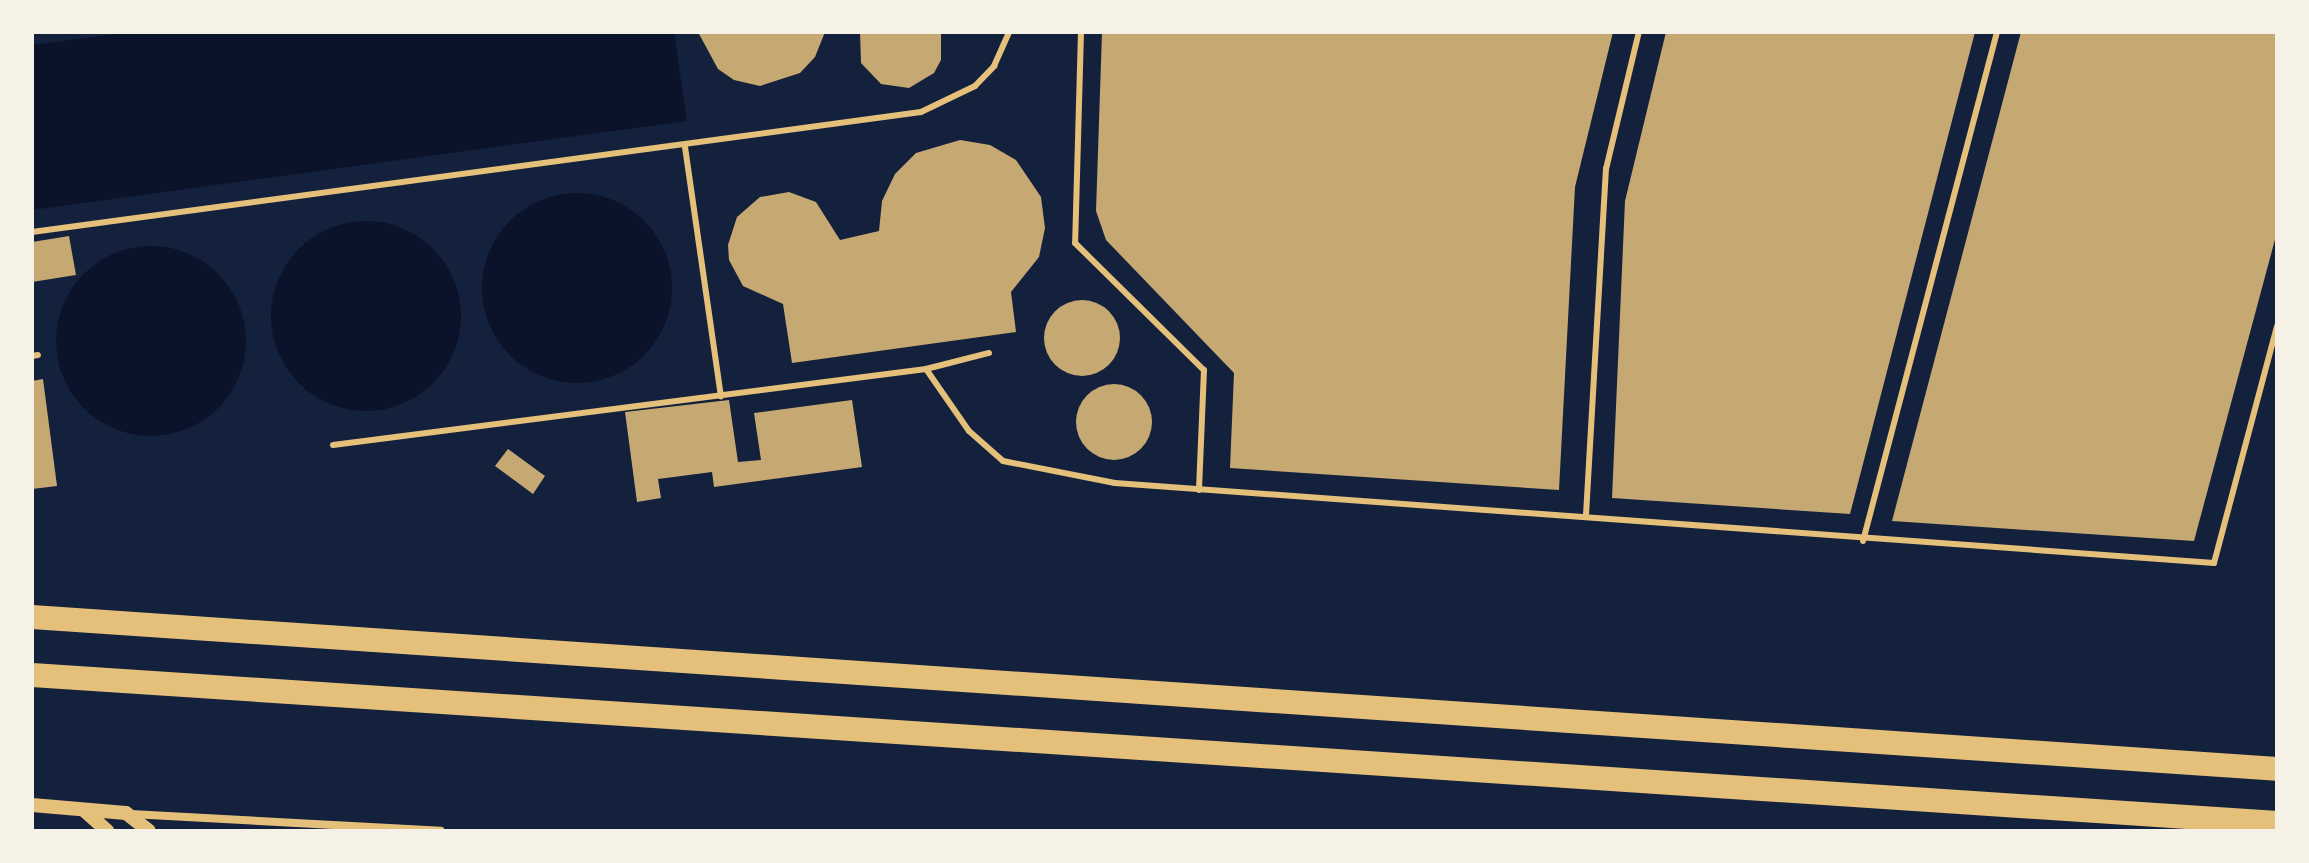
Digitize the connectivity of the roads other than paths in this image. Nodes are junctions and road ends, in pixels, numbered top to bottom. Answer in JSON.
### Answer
{"nodes":[{"id":1,"x":1009,"y":32,"type":"edge"},
{"id":2,"x":1081,"y":32,"type":"edge"},
{"id":3,"x":1639,"y":32,"type":"edge"},
{"id":4,"x":1997,"y":32,"type":"edge"},
{"id":5,"x":685,"y":147,"type":"junction"},
{"id":6,"x":32,"y":232,"type":"edge"},
{"id":7,"x":2277,"y":326,"type":"edge"},
{"id":8,"x":989,"y":353,"type":"dead end"},
{"id":9,"x":926,"y":369,"type":"junction"},
{"id":10,"x":721,"y":396,"type":"junction"},
{"id":11,"x":333,"y":445,"type":"dead end"},
{"id":12,"x":1199,"y":490,"type":"junction"},
{"id":13,"x":1586,"y":515,"type":"junction"},
{"id":14,"x":1863,"y":541,"type":"junction"},
{"id":15,"x":32,"y":617,"type":"edge"},
{"id":16,"x":32,"y":675,"type":"edge"},
{"id":17,"x":2277,"y":769,"type":"edge"},
{"id":18,"x":32,"y":805,"type":"edge"},
{"id":19,"x":85,"y":811,"type":"junction"},
{"id":20,"x":126,"y":813,"type":"junction"},
{"id":21,"x":240,"y":821,"type":"junction"},
{"id":22,"x":2277,"y":823,"type":"edge"},
{"id":23,"x":107,"y":831,"type":"edge"},
{"id":24,"x":149,"y":831,"type":"edge"},
{"id":25,"x":233,"y":831,"type":"edge"},
{"id":26,"x":441,"y":831,"type":"edge"}],
"edges":[{"from":1,"to":5,"type":"lane"},
{"from":2,"to":12,"type":"lane"},
{"from":3,"to":13,"type":"lane"},
{"from":4,"to":14,"type":"lane"},
{"from":5,"to":6,"type":"lane"},
{"from":5,"to":10,"type":"lane"},
{"from":7,"to":14,"type":"lane"},
{"from":8,"to":9,"type":"lane"},
{"from":9,"to":10,"type":"lane"},
{"from":9,"to":12,"type":"lane"},
{"from":10,"to":11,"type":"lane"},
{"from":12,"to":13,"type":"lane"},
{"from":13,"to":14,"type":"lane"},
{"from":15,"to":17,"type":"highway"},
{"from":16,"to":22,"type":"highway"},
{"from":18,"to":19,"type":"street"},
{"from":19,"to":20,"type":"street"},
{"from":19,"to":23,"type":"street"},
{"from":20,"to":21,"type":"street"},
{"from":20,"to":24,"type":"street"},
{"from":21,"to":25,"type":"street"},
{"from":21,"to":26,"type":"street"}]}
